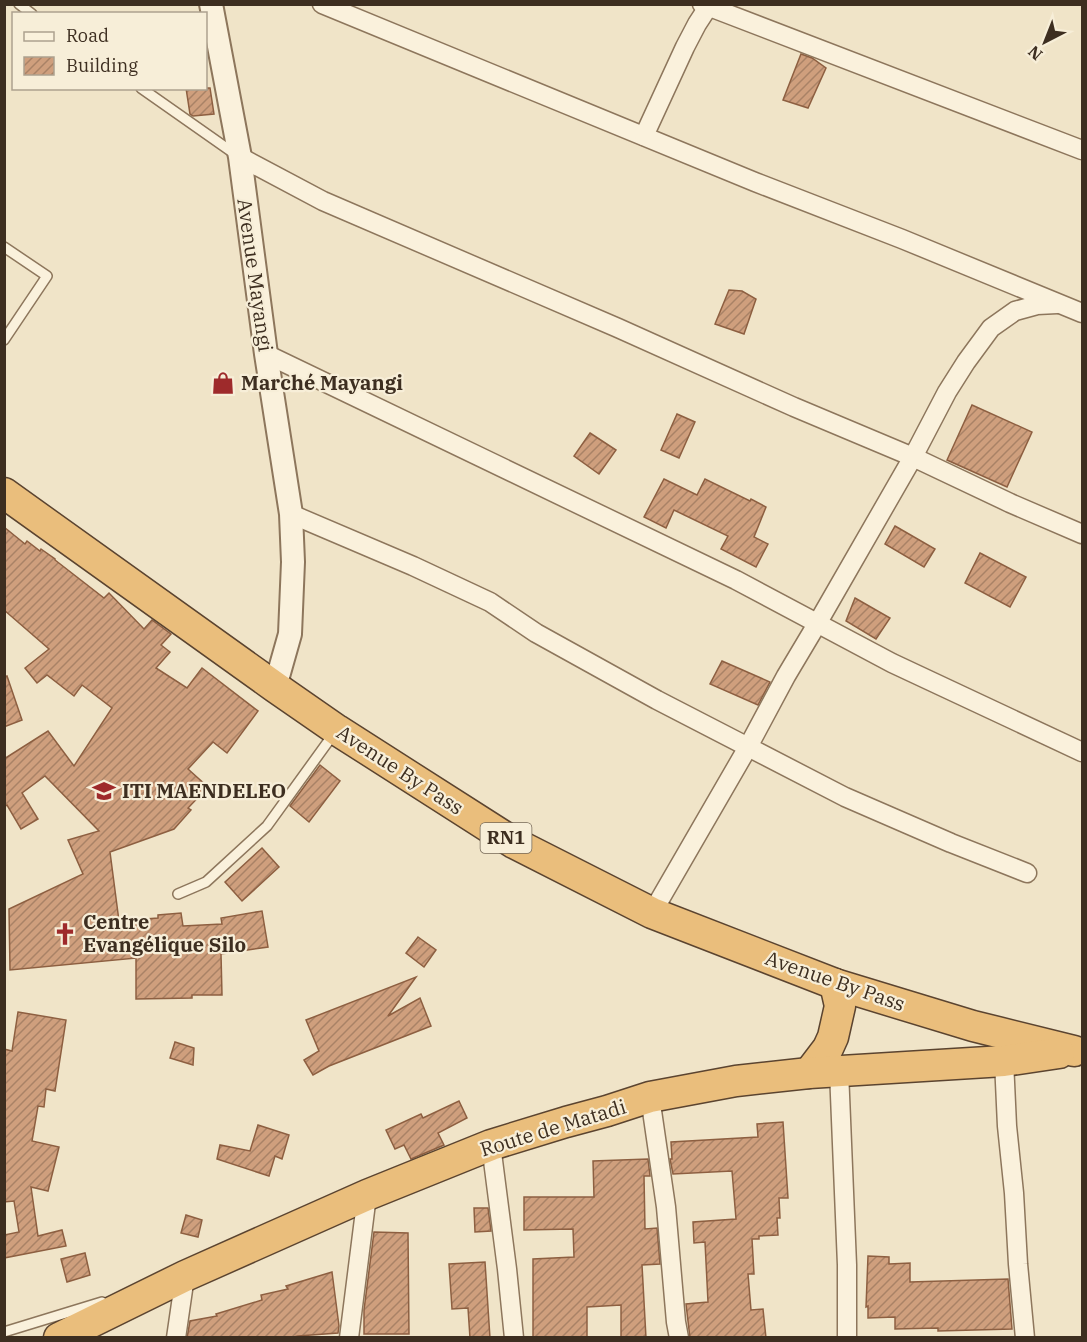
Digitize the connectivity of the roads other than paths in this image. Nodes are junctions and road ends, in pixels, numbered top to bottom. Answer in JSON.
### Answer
{"nodes":[{"id":1,"x":211,"y":4,"type":"edge"},
{"id":2,"x":322,"y":4,"type":"edge"},
{"id":3,"x":707,"y":5,"type":"edge"},
{"id":4,"x":144,"y":90,"type":"edge"},
{"id":5,"x":644,"y":136,"type":"junction"},
{"id":6,"x":1083,"y":150,"type":"edge"},
{"id":7,"x":240,"y":157,"type":"junction"},
{"id":8,"x":4,"y":247,"type":"edge"},
{"id":9,"x":1062,"y":304,"type":"junction"},
{"id":10,"x":1083,"y":313,"type":"edge"},
{"id":11,"x":4,"y":340,"type":"edge"},
{"id":12,"x":266,"y":354,"type":"junction"},
{"id":13,"x":913,"y":457,"type":"junction"},
{"id":14,"x":4,"y":493,"type":"edge"},
{"id":15,"x":291,"y":514,"type":"junction"},
{"id":16,"x":1083,"y":534,"type":"edge"},
{"id":17,"x":818,"y":624,"type":"junction"},
{"id":18,"x":275,"y":687,"type":"junction"},
{"id":19,"x":336,"y":730,"type":"junction"},
{"id":20,"x":748,"y":747,"type":"junction"},
{"id":21,"x":1083,"y":752,"type":"edge"},
{"id":22,"x":1027,"y":873,"type":"dead end"},
{"id":23,"x":178,"y":894,"type":"dead end"},
{"id":24,"x":652,"y":913,"type":"junction"},
{"id":25,"x":835,"y":984,"type":"junction"},
{"id":26,"x":1078,"y":1052,"type":"edge"},
{"id":27,"x":1004,"y":1061,"type":"junction"},
{"id":28,"x":839,"y":1071,"type":"junction"},
{"id":29,"x":808,"y":1073,"type":"junction"},
{"id":30,"x":650,"y":1097,"type":"junction"},
{"id":31,"x":491,"y":1146,"type":"junction"},
{"id":32,"x":367,"y":1195,"type":"junction"},
{"id":33,"x":185,"y":1276,"type":"junction"},
{"id":34,"x":129,"y":1294,"type":"dead end"},
{"id":35,"x":106,"y":1300,"type":"dead end"},
{"id":36,"x":4,"y":1332,"type":"edge"},
{"id":37,"x":59,"y":1338,"type":"edge"},
{"id":38,"x":176,"y":1338,"type":"edge"},
{"id":39,"x":349,"y":1338,"type":"edge"},
{"id":40,"x":514,"y":1338,"type":"edge"},
{"id":41,"x":679,"y":1338,"type":"edge"},
{"id":42,"x":847,"y":1338,"type":"edge"},
{"id":43,"x":1025,"y":1338,"type":"edge"}],
"edges":[{"from":1,"to":7,"type":"street","name":"Avenue Mayangi"},
{"from":2,"to":5,"type":"street"},
{"from":3,"to":5,"type":"street"},
{"from":3,"to":6,"type":"street"},
{"from":4,"to":7,"type":"lane"},
{"from":5,"to":9,"type":"street"},
{"from":7,"to":12,"type":"street","name":"Avenue Mayangi"},
{"from":7,"to":13,"type":"street"},
{"from":8,"to":11,"type":"lane"},
{"from":9,"to":10,"type":"street"},
{"from":9,"to":13,"type":"street"},
{"from":12,"to":15,"type":"street","name":"Avenue Mayangi"},
{"from":12,"to":17,"type":"street"},
{"from":13,"to":16,"type":"street"},
{"from":13,"to":17,"type":"street"},
{"from":14,"to":18,"type":"highway","name":"Avenue By Pass","number":"RN1"},
{"from":15,"to":18,"type":"street","name":"Avenue Mayangi"},
{"from":15,"to":20,"type":"street"},
{"from":17,"to":20,"type":"street"},
{"from":17,"to":21,"type":"street"},
{"from":18,"to":19,"type":"highway","name":"Avenue By Pass","number":"RN1"},
{"from":19,"to":23,"type":"lane"},
{"from":19,"to":24,"type":"highway","name":"Avenue By Pass","number":"RN1"},
{"from":20,"to":22,"type":"street"},
{"from":20,"to":24,"type":"street"},
{"from":24,"to":25,"type":"highway","name":"Avenue By Pass","number":"RN1"},
{"from":25,"to":26,"type":"highway","name":"Avenue By Pass","number":"RN1"},
{"from":25,"to":29,"type":"highway"},
{"from":26,"to":27,"type":"highway","name":"Route de Matadi"},
{"from":27,"to":28,"type":"highway","name":"Route de Matadi"},
{"from":27,"to":43,"type":"street"},
{"from":28,"to":29,"type":"highway","name":"Route de Matadi"},
{"from":28,"to":42,"type":"street"},
{"from":29,"to":30,"type":"highway","name":"Route de Matadi"},
{"from":30,"to":31,"type":"highway","name":"Route de Matadi"},
{"from":30,"to":41,"type":"street"},
{"from":31,"to":32,"type":"highway","name":"Route de Matadi"},
{"from":31,"to":40,"type":"street"},
{"from":32,"to":33,"type":"highway","name":"Route de Matadi"},
{"from":32,"to":39,"type":"street"},
{"from":33,"to":34,"type":"lane"},
{"from":33,"to":37,"type":"highway","name":"Route de Matadi"},
{"from":33,"to":38,"type":"street"},
{"from":35,"to":36,"type":"lane"}]}
